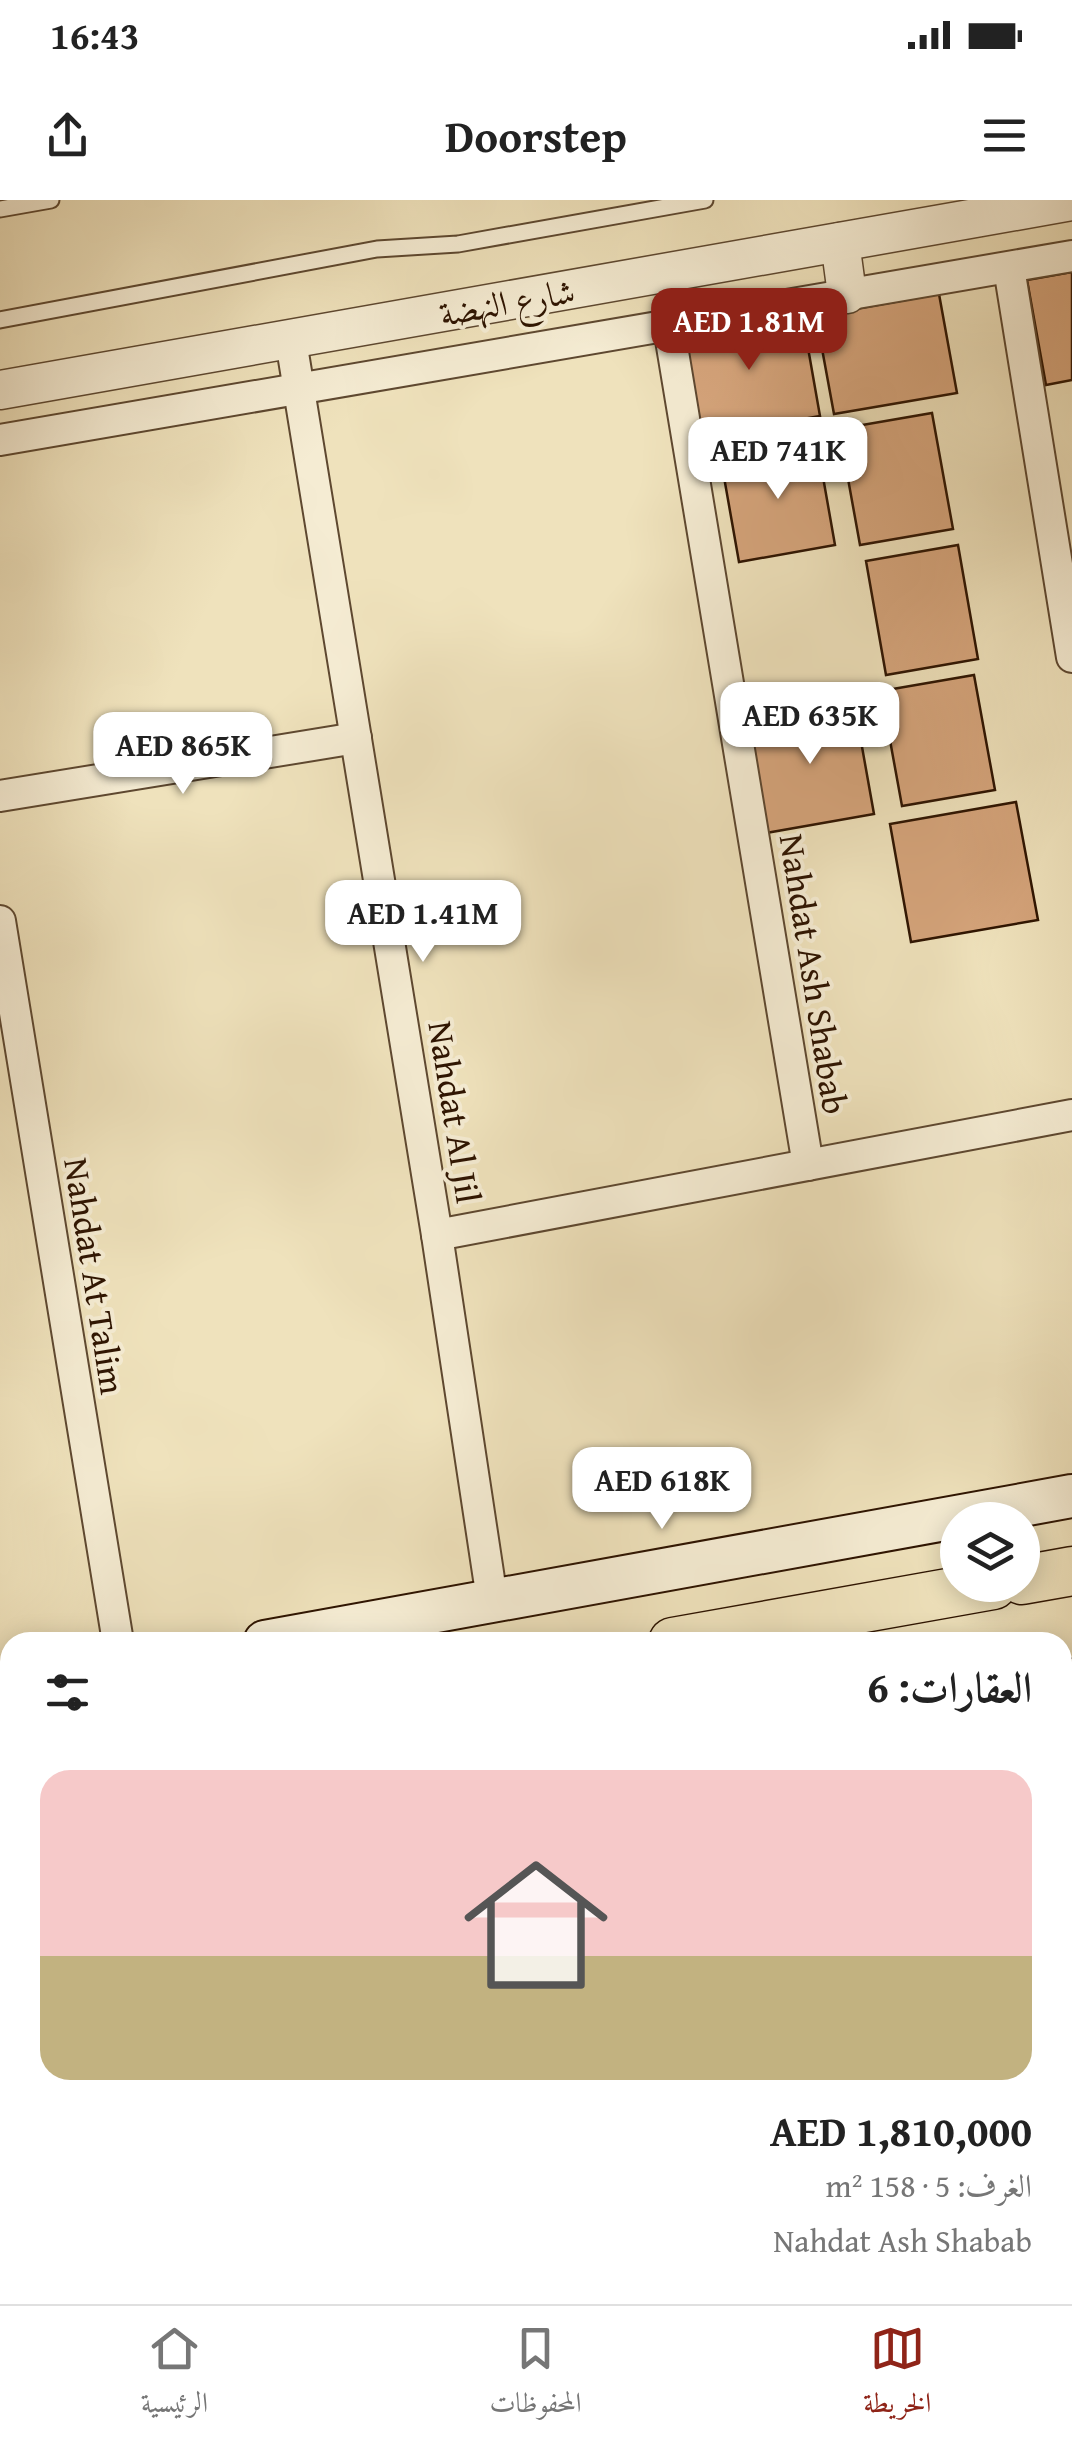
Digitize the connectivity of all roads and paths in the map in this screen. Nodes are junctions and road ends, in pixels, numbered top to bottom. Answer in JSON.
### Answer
{"nodes":[{"id":1,"x":51,"y":200,"type":"edge"},
{"id":2,"x":705,"y":200,"type":"edge"},
{"id":3,"x":1072,"y":201,"type":"edge"},
{"id":4,"x":0,"y":209,"type":"edge"},
{"id":5,"x":840,"y":242,"type":"junction"},
{"id":6,"x":1072,"y":256,"type":"edge"},
{"id":7,"x":1009,"y":268,"type":"junction"},
{"id":8,"x":847,"y":294,"type":"junction"},
{"id":9,"x":0,"y":320,"type":"edge"},
{"id":10,"x":668,"y":322,"type":"junction"},
{"id":11,"x":290,"y":341,"type":"junction"},
{"id":12,"x":298,"y":386,"type":"junction"},
{"id":13,"x":0,"y":390,"type":"edge"},
{"id":14,"x":0,"y":440,"type":"edge"},
{"id":15,"x":1072,"y":657,"type":"edge"},
{"id":16,"x":356,"y":738,"type":"junction"},
{"id":17,"x":0,"y":796,"type":"edge"},
{"id":18,"x":0,"y":920,"type":"edge"},
{"id":19,"x":1072,"y":1115,"type":"edge"},
{"id":20,"x":808,"y":1165,"type":"junction"},
{"id":21,"x":437,"y":1235,"type":"junction"},
{"id":22,"x":1072,"y":1496,"type":"edge"},
{"id":23,"x":1072,"y":1571,"type":"edge"},
{"id":24,"x":1040,"y":1577,"type":"edge"},
{"id":25,"x":940,"y":1595,"type":"edge"},
{"id":26,"x":492,"y":1600,"type":"junction"},
{"id":27,"x":116,"y":1632,"type":"edge"},
{"id":28,"x":319,"y":1632,"type":"edge"},
{"id":29,"x":729,"y":1632,"type":"edge"}],
"edges":[{"from":1,"to":4,"type":"lane"},
{"from":2,"to":9,"type":"lane"},
{"from":3,"to":5,"type":"street","name":"شارع النهضة"},
{"from":5,"to":8,"type":"street"},
{"from":5,"to":11,"type":"street","name":"شارع النهضة"},
{"from":6,"to":7,"type":"street"},
{"from":7,"to":8,"type":"street"},
{"from":7,"to":15,"type":"street"},
{"from":8,"to":10,"type":"street"},
{"from":10,"to":12,"type":"street"},
{"from":10,"to":20,"type":"street","name":"Nahdat Ash Shabab"},
{"from":11,"to":12,"type":"street","name":"Nahdat Al Jil"},
{"from":11,"to":13,"type":"street","name":"شارع النهضة"},
{"from":12,"to":14,"type":"street"},
{"from":12,"to":16,"type":"street","name":"Nahdat Al Jil"},
{"from":16,"to":17,"type":"street"},
{"from":16,"to":21,"type":"street","name":"Nahdat Al Jil"},
{"from":18,"to":27,"type":"street","name":"Nahdat At Talim"},
{"from":19,"to":20,"type":"street"},
{"from":20,"to":21,"type":"street"},
{"from":21,"to":26,"type":"street","name":"Nahdat Al Jil"},
{"from":22,"to":26,"type":"main road"},
{"from":23,"to":24,"type":"main road"},
{"from":25,"to":29,"type":"main road"},
{"from":26,"to":28,"type":"main road"}]}
